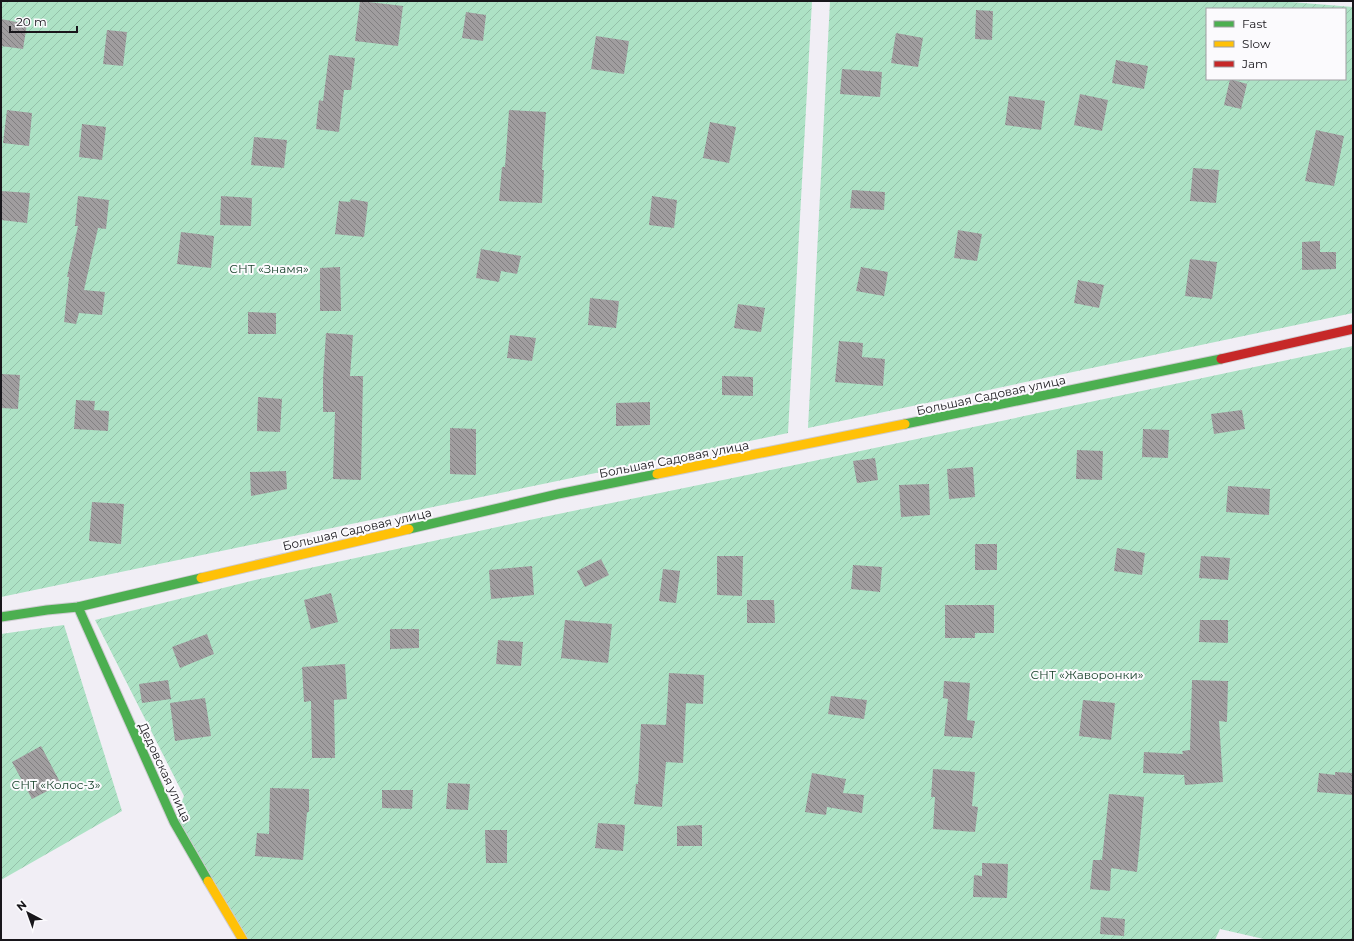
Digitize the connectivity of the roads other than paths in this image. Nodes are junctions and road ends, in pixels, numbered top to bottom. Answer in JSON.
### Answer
{"nodes":[{"id":1,"x":1353,"y":329,"type":"edge"},
{"id":2,"x":78,"y":607,"type":"junction"},
{"id":3,"x":1,"y":617,"type":"edge"},
{"id":4,"x":243,"y":940,"type":"edge"}],
"edges":[{"from":1,"to":2,"type":"street","name":"Большая Садовая улица"},
{"from":2,"to":3,"type":"street","name":"Большая Садовая улица"},
{"from":2,"to":4,"type":"street","name":"Дедовская улица"}]}
